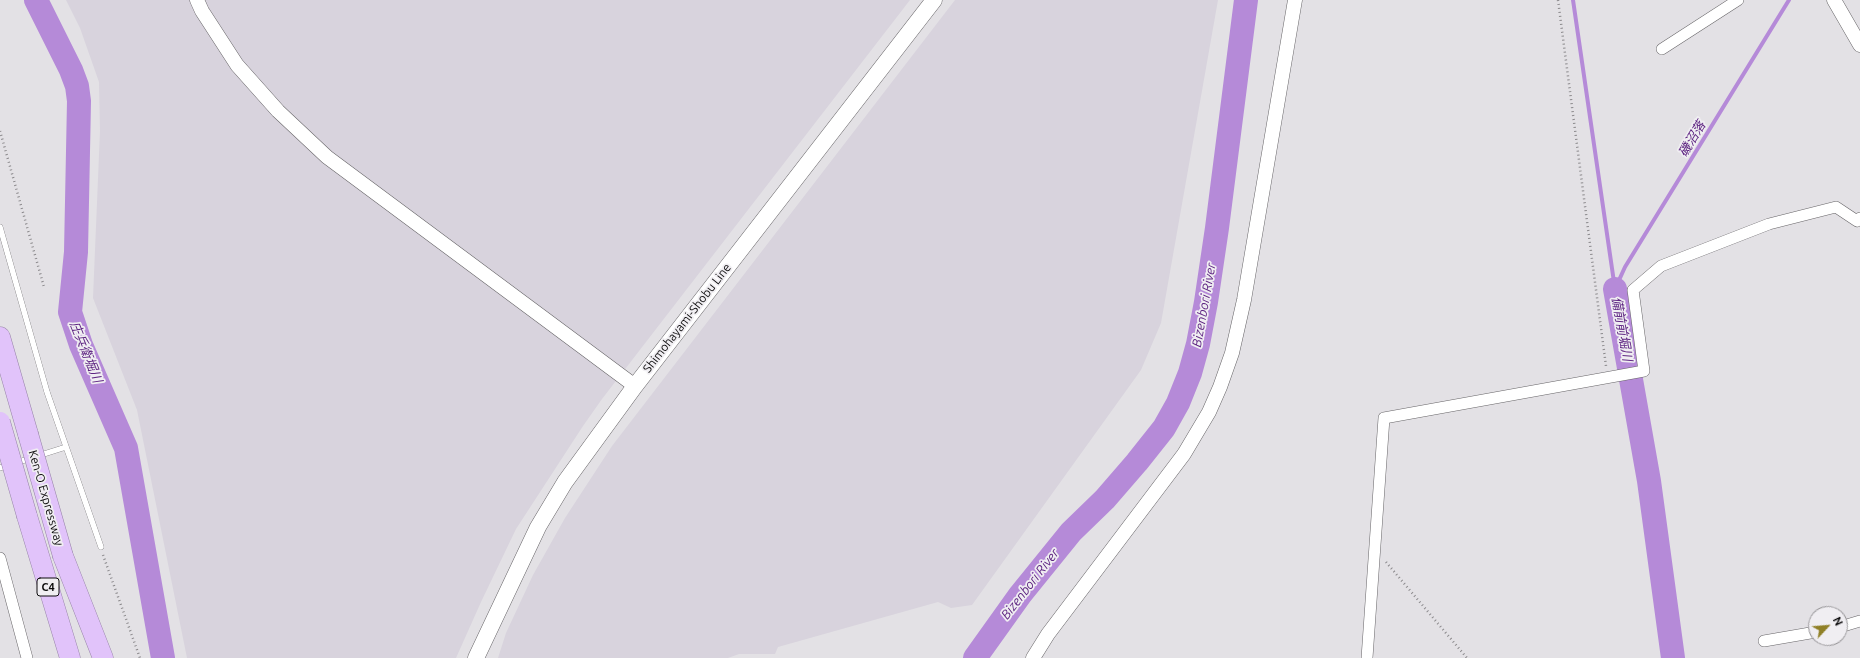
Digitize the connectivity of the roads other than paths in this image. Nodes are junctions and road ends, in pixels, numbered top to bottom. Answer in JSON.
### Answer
{"nodes":[{"id":1,"x":197,"y":0,"type":"edge"},
{"id":2,"x":934,"y":0,"type":"edge"},
{"id":3,"x":1295,"y":0,"type":"edge"},
{"id":4,"x":1738,"y":0,"type":"edge"},
{"id":5,"x":1834,"y":0,"type":"edge"},
{"id":6,"x":1860,"y":45,"type":"edge"},
{"id":7,"x":1662,"y":49,"type":"dead end"},
{"id":8,"x":1860,"y":218,"type":"edge"},
{"id":9,"x":0,"y":227,"type":"edge"},
{"id":10,"x":0,"y":337,"type":"edge"},
{"id":11,"x":635,"y":386,"type":"junction"},
{"id":12,"x":0,"y":422,"type":"edge"},
{"id":13,"x":66,"y":447,"type":"junction"},
{"id":14,"x":0,"y":468,"type":"edge"},
{"id":15,"x":27,"y":516,"type":"junction"},
{"id":16,"x":100,"y":547,"type":"road end"},
{"id":17,"x":63,"y":556,"type":"junction"},
{"id":18,"x":0,"y":558,"type":"edge"},
{"id":19,"x":1860,"y":621,"type":"edge"},
{"id":20,"x":1848,"y":625,"type":"edge"},
{"id":21,"x":1808,"y":633,"type":"edge"},
{"id":22,"x":1764,"y":641,"type":"dead end"},
{"id":23,"x":26,"y":658,"type":"edge"},
{"id":24,"x":56,"y":658,"type":"edge"},
{"id":25,"x":70,"y":658,"type":"edge"},
{"id":26,"x":94,"y":658,"type":"edge"},
{"id":27,"x":103,"y":658,"type":"edge"},
{"id":28,"x":476,"y":658,"type":"edge"},
{"id":29,"x":1033,"y":658,"type":"edge"},
{"id":30,"x":1367,"y":658,"type":"edge"}],
"edges":[{"from":1,"to":11,"type":"street"},
{"from":2,"to":11,"type":"main road","name":"Shimohayami-Shobu Line"},
{"from":3,"to":29,"type":"street"},
{"from":4,"to":7,"type":"street"},
{"from":5,"to":6,"type":"street"},
{"from":8,"to":30,"type":"street"},
{"from":9,"to":13,"type":"lane"},
{"from":10,"to":17,"type":"highway","name":"Ken-O Expressway","number":"C4","bridge":true},
{"from":11,"to":28,"type":"main road","name":"Shimohayami-Shobu Line"},
{"from":12,"to":15,"type":"highway","name":"Ken-O Expressway","number":"C4","bridge":true},
{"from":13,"to":14,"type":"lane"},
{"from":13,"to":16,"type":"lane"},
{"from":15,"to":24,"type":"highway"},
{"from":15,"to":25,"type":"highway","name":"Ken-O Expressway","number":"C4"},
{"from":17,"to":26,"type":"highway","name":"Ken-O Expressway","number":"C4"},
{"from":17,"to":27,"type":"highway"},
{"from":18,"to":23,"type":"street"},
{"from":19,"to":20,"type":"street"},
{"from":21,"to":22,"type":"street"}]}
